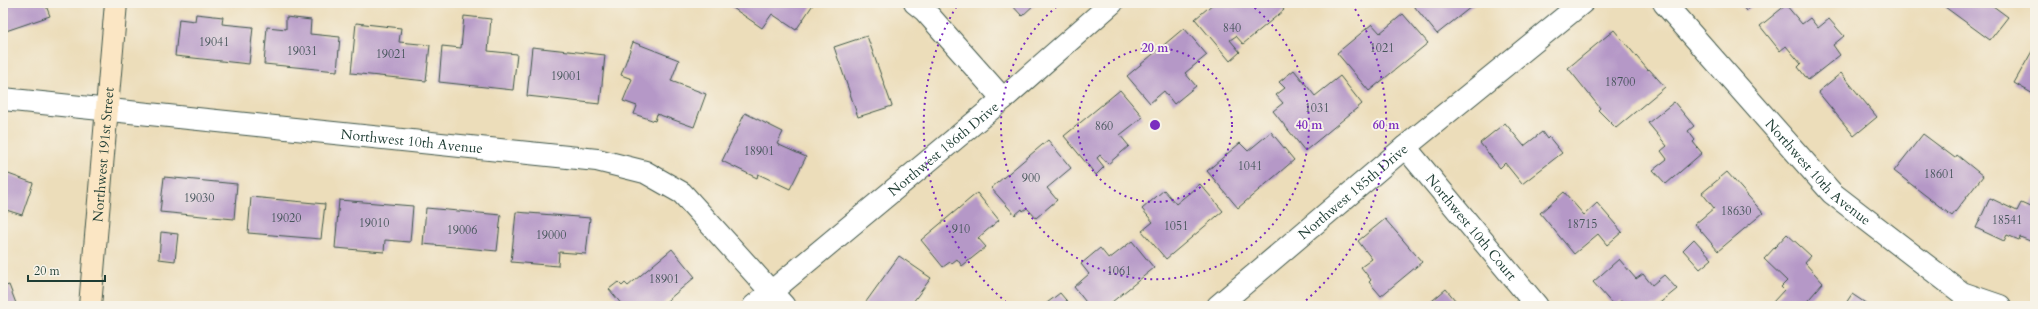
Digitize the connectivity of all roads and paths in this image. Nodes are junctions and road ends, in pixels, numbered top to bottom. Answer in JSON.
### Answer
{"nodes":[{"id":1,"x":116,"y":3,"type":"edge"},
{"id":2,"x":915,"y":3,"type":"edge"},
{"id":3,"x":1112,"y":3,"type":"edge"},
{"id":4,"x":1582,"y":3,"type":"edge"},
{"id":5,"x":1664,"y":3,"type":"edge"},
{"id":6,"x":3,"y":99,"type":"edge"},
{"id":7,"x":1003,"y":99,"type":"junction"},
{"id":8,"x":106,"y":108,"type":"junction"},
{"id":9,"x":1405,"y":147,"type":"junction"},
{"id":10,"x":778,"y":299,"type":"edge"},
{"id":11,"x":90,"y":306,"type":"edge"},
{"id":12,"x":754,"y":306,"type":"edge"},
{"id":13,"x":1218,"y":306,"type":"edge"},
{"id":14,"x":1537,"y":306,"type":"edge"},
{"id":15,"x":2000,"y":306,"type":"edge"}],
"edges":[{"from":1,"to":8,"type":"street","name":"Northwest 191st Street"},
{"from":2,"to":7,"type":"street"},
{"from":3,"to":7,"type":"street","name":"Northwest 186th Drive"},
{"from":4,"to":9,"type":"street","name":"Northwest 185th Drive"},
{"from":5,"to":15,"type":"street","name":"Northwest 10th Avenue"},
{"from":6,"to":8,"type":"street","name":"Northwest 10th Avenue"},
{"from":7,"to":10,"type":"street","name":"Northwest 186th Drive"},
{"from":8,"to":10,"type":"street","name":"Northwest 10th Avenue"},
{"from":8,"to":11,"type":"street","name":"Northwest 191st Street"},
{"from":9,"to":13,"type":"street","name":"Northwest 185th Drive"},
{"from":9,"to":14,"type":"street","name":"Northwest 10th Court"},
{"from":10,"to":12,"type":"street"}]}
